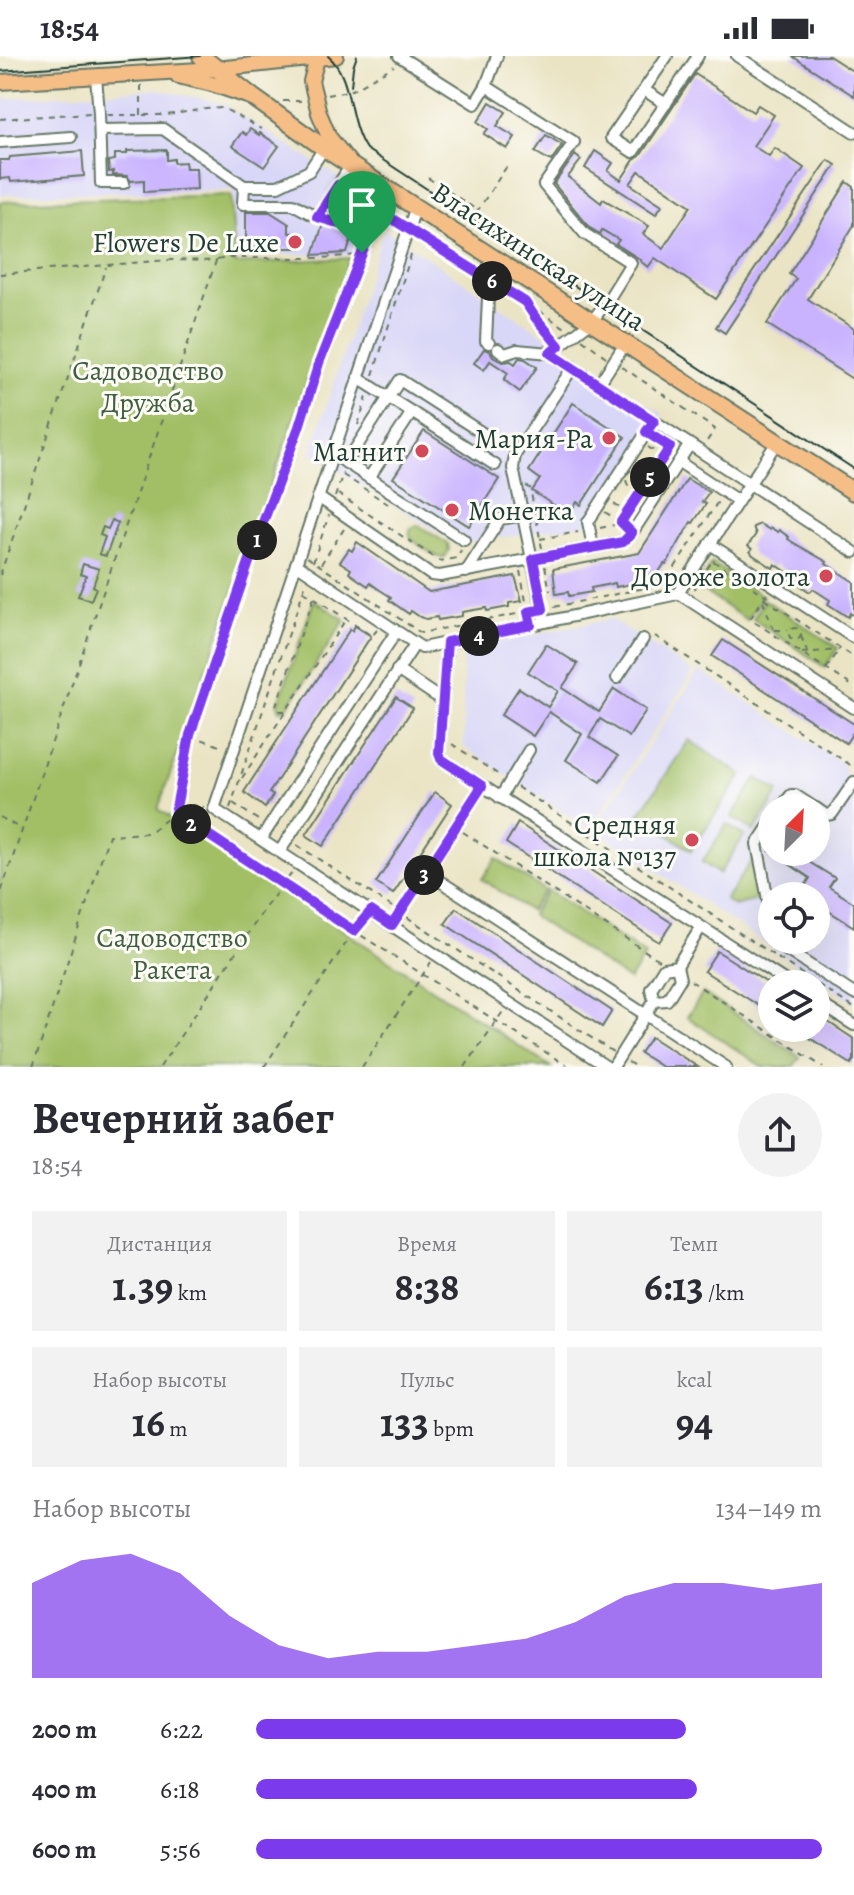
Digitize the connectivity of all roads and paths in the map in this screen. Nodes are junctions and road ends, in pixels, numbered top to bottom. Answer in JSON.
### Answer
{"nodes":[{"id":1,"x":201,"y":56,"type":"edge"},
{"id":2,"x":336,"y":56,"type":"edge"},
{"id":3,"x":497,"y":56,"type":"edge"},
{"id":4,"x":667,"y":56,"type":"edge"},
{"id":5,"x":698,"y":56,"type":"edge"},
{"id":6,"x":737,"y":56,"type":"edge"},
{"id":7,"x":317,"y":59,"type":"junction"},
{"id":8,"x":403,"y":59,"type":"edge"},
{"id":9,"x":216,"y":69,"type":"junction"},
{"id":10,"x":96,"y":77,"type":"junction"},
{"id":11,"x":146,"y":79,"type":"junction"},
{"id":12,"x":0,"y":82,"type":"edge"},
{"id":13,"x":486,"y":86,"type":"junction"},
{"id":14,"x":644,"y":90,"type":"junction"},
{"id":15,"x":322,"y":96,"type":"dead end"},
{"id":16,"x":254,"y":98,"type":"junction"},
{"id":17,"x":309,"y":100,"type":"dead end"},
{"id":18,"x":281,"y":101,"type":"dead end"},
{"id":19,"x":666,"y":104,"type":"junction"},
{"id":20,"x":99,"y":113,"type":"junction"},
{"id":21,"x":141,"y":116,"type":"junction"},
{"id":22,"x":0,"y":119,"type":"edge"},
{"id":23,"x":261,"y":129,"type":"dead end"},
{"id":24,"x":100,"y":130,"type":"junction"},
{"id":25,"x":854,"y":132,"type":"edge"},
{"id":26,"x":71,"y":137,"type":"dead end"},
{"id":27,"x":0,"y":142,"type":"edge"},
{"id":28,"x":324,"y":148,"type":"junction"},
{"id":29,"x":351,"y":165,"type":"junction"},
{"id":30,"x":507,"y":166,"type":"dead end"},
{"id":31,"x":428,"y":178,"type":"dead end"},
{"id":32,"x":124,"y":183,"type":"dead end"},
{"id":33,"x":338,"y":185,"type":"junction"},
{"id":34,"x":244,"y":186,"type":"junction"},
{"id":35,"x":416,"y":206,"type":"junction"},
{"id":36,"x":478,"y":211,"type":"junction"},
{"id":37,"x":317,"y":217,"type":"junction"},
{"id":38,"x":470,"y":222,"type":"dead end"},
{"id":39,"x":408,"y":230,"type":"junction"},
{"id":40,"x":413,"y":251,"type":"dead end"},
{"id":41,"x":362,"y":253,"type":"junction"},
{"id":42,"x":490,"y":255,"type":"junction"},
{"id":43,"x":216,"y":261,"type":"junction"},
{"id":44,"x":106,"y":265,"type":"junction"},
{"id":45,"x":0,"y":274,"type":"edge"},
{"id":46,"x":488,"y":278,"type":"junction"},
{"id":47,"x":525,"y":302,"type":"junction"},
{"id":48,"x":592,"y":321,"type":"junction"},
{"id":49,"x":575,"y":334,"type":"junction"},
{"id":50,"x":625,"y":344,"type":"junction"},
{"id":51,"x":555,"y":349,"type":"junction"},
{"id":52,"x":614,"y":362,"type":"junction"},
{"id":53,"x":573,"y":367,"type":"junction"},
{"id":54,"x":358,"y":378,"type":"junction"},
{"id":55,"x":599,"y":384,"type":"junction"},
{"id":56,"x":370,"y":385,"type":"junction"},
{"id":57,"x":388,"y":397,"type":"junction"},
{"id":58,"x":412,"y":412,"type":"junction"},
{"id":59,"x":654,"y":421,"type":"junction"},
{"id":60,"x":358,"y":424,"type":"dead end"},
{"id":61,"x":643,"y":437,"type":"junction"},
{"id":62,"x":777,"y":442,"type":"junction"},
{"id":63,"x":690,"y":444,"type":"junction"},
{"id":64,"x":670,"y":447,"type":"junction"},
{"id":65,"x":700,"y":451,"type":"junction"},
{"id":66,"x":476,"y":453,"type":"junction"},
{"id":67,"x":333,"y":454,"type":"junction"},
{"id":68,"x":663,"y":457,"type":"junction"},
{"id":69,"x":679,"y":461,"type":"junction"},
{"id":70,"x":346,"y":463,"type":"junction"},
{"id":71,"x":495,"y":465,"type":"dead end"},
{"id":72,"x":369,"y":478,"type":"junction"},
{"id":73,"x":750,"y":484,"type":"junction"},
{"id":74,"x":645,"y":485,"type":"junction"},
{"id":75,"x":336,"y":492,"type":"junction"},
{"id":76,"x":724,"y":492,"type":"junction"},
{"id":77,"x":854,"y":492,"type":"edge"},
{"id":78,"x":318,"y":497,"type":"junction"},
{"id":79,"x":609,"y":501,"type":"dead end"},
{"id":80,"x":738,"y":501,"type":"junction"},
{"id":81,"x":331,"y":507,"type":"junction"},
{"id":82,"x":598,"y":507,"type":"junction"},
{"id":83,"x":627,"y":513,"type":"junction"},
{"id":84,"x":523,"y":515,"type":"junction"},
{"id":85,"x":350,"y":519,"type":"junction"},
{"id":86,"x":620,"y":523,"type":"junction"},
{"id":87,"x":632,"y":533,"type":"junction"},
{"id":88,"x":710,"y":544,"type":"junction"},
{"id":89,"x":463,"y":545,"type":"joint"},
{"id":90,"x":593,"y":547,"type":"junction"},
{"id":91,"x":300,"y":552,"type":"junction"},
{"id":92,"x":854,"y":552,"type":"edge"},
{"id":93,"x":533,"y":559,"type":"junction"},
{"id":94,"x":313,"y":561,"type":"junction"},
{"id":95,"x":518,"y":562,"type":"junction"},
{"id":96,"x":296,"y":564,"type":"junction"},
{"id":97,"x":320,"y":565,"type":"junction"},
{"id":98,"x":466,"y":572,"type":"junction"},
{"id":99,"x":309,"y":573,"type":"junction"},
{"id":100,"x":0,"y":575,"type":"edge"},
{"id":101,"x":773,"y":585,"type":"junction"},
{"id":102,"x":303,"y":591,"type":"junction"},
{"id":103,"x":683,"y":596,"type":"junction"},
{"id":104,"x":314,"y":597,"type":"junction"},
{"id":105,"x":764,"y":598,"type":"junction"},
{"id":106,"x":543,"y":609,"type":"junction"},
{"id":107,"x":528,"y":612,"type":"junction"},
{"id":108,"x":346,"y":619,"type":"junction"},
{"id":109,"x":545,"y":622,"type":"junction"},
{"id":110,"x":802,"y":623,"type":"junction"},
{"id":111,"x":799,"y":628,"type":"junction"},
{"id":112,"x":790,"y":629,"type":"junction"},
{"id":113,"x":774,"y":630,"type":"junction"},
{"id":114,"x":394,"y":636,"type":"junction"},
{"id":115,"x":655,"y":636,"type":"dead end"},
{"id":116,"x":776,"y":636,"type":"junction"},
{"id":117,"x":801,"y":636,"type":"junction"},
{"id":118,"x":854,"y":638,"type":"edge"},
{"id":119,"x":643,"y":639,"type":"dead end"},
{"id":120,"x":792,"y":639,"type":"junction"},
{"id":121,"x":447,"y":642,"type":"junction"},
{"id":122,"x":415,"y":644,"type":"junction"},
{"id":123,"x":788,"y":644,"type":"junction"},
{"id":124,"x":840,"y":649,"type":"junction"},
{"id":125,"x":808,"y":652,"type":"junction"},
{"id":126,"x":801,"y":653,"type":"junction"},
{"id":127,"x":854,"y":656,"type":"edge"},
{"id":128,"x":826,"y":669,"type":"junction"},
{"id":129,"x":397,"y":670,"type":"junction"},
{"id":130,"x":617,"y":678,"type":"dead end"},
{"id":131,"x":854,"y":687,"type":"edge"},
{"id":132,"x":442,"y":700,"type":"junction"},
{"id":133,"x":854,"y":708,"type":"edge"},
{"id":134,"x":286,"y":711,"type":"junction"},
{"id":135,"x":190,"y":735,"type":"junction"},
{"id":136,"x":452,"y":744,"type":"dead end"},
{"id":137,"x":233,"y":750,"type":"junction"},
{"id":138,"x":529,"y":750,"type":"dead end"},
{"id":139,"x":854,"y":771,"type":"edge"},
{"id":140,"x":509,"y":782,"type":"junction"},
{"id":141,"x":854,"y":782,"type":"edge"},
{"id":142,"x":239,"y":783,"type":"junction"},
{"id":143,"x":482,"y":786,"type":"junction"},
{"id":144,"x":500,"y":798,"type":"junction"},
{"id":145,"x":177,"y":803,"type":"junction"},
{"id":146,"x":214,"y":809,"type":"junction"},
{"id":147,"x":175,"y":813,"type":"junction"},
{"id":148,"x":830,"y":814,"type":"edge"},
{"id":149,"x":0,"y":817,"type":"edge"},
{"id":150,"x":269,"y":827,"type":"junction"},
{"id":151,"x":456,"y":827,"type":"junction"},
{"id":152,"x":22,"y":830,"type":"junction"},
{"id":153,"x":261,"y":839,"type":"junction"},
{"id":154,"x":288,"y":839,"type":"junction"},
{"id":155,"x":280,"y":851,"type":"junction"},
{"id":156,"x":298,"y":863,"type":"junction"},
{"id":157,"x":426,"y":872,"type":"junction"},
{"id":158,"x":283,"y":886,"type":"junction"},
{"id":159,"x":0,"y":895,"type":"edge"},
{"id":160,"x":371,"y":911,"type":"junction"},
{"id":161,"x":400,"y":912,"type":"junction"},
{"id":162,"x":392,"y":925,"type":"junction"},
{"id":163,"x":701,"y":927,"type":"junction"},
{"id":164,"x":354,"y":931,"type":"junction"},
{"id":165,"x":436,"y":954,"type":"junction"},
{"id":166,"x":792,"y":954,"type":"edge"},
{"id":167,"x":675,"y":968,"type":"junction"},
{"id":168,"x":768,"y":970,"type":"edge"},
{"id":169,"x":422,"y":973,"type":"junction"},
{"id":170,"x":854,"y":994,"type":"edge"},
{"id":171,"x":654,"y":1001,"type":"junction"},
{"id":172,"x":510,"y":1003,"type":"junction"},
{"id":173,"x":854,"y":1008,"type":"edge"},
{"id":174,"x":830,"y":1010,"type":"edge"},
{"id":175,"x":645,"y":1015,"type":"junction"},
{"id":176,"x":496,"y":1021,"type":"junction"},
{"id":177,"x":854,"y":1025,"type":"edge"},
{"id":178,"x":620,"y":1056,"type":"junction"},
{"id":179,"x":567,"y":1066,"type":"edge"},
{"id":180,"x":33,"y":1067,"type":"edge"},
{"id":181,"x":160,"y":1067,"type":"edge"},
{"id":182,"x":264,"y":1067,"type":"edge"},
{"id":183,"x":362,"y":1067,"type":"edge"},
{"id":184,"x":465,"y":1067,"type":"edge"},
{"id":185,"x":610,"y":1067,"type":"edge"},
{"id":186,"x":636,"y":1067,"type":"edge"},
{"id":187,"x":726,"y":1067,"type":"edge"},
{"id":188,"x":823,"y":1067,"type":"edge"}],
"edges":[{"from":1,"to":9,"type":"highway","name":"Власихинская улица"},
{"from":2,"to":7,"type":"main road"},
{"from":3,"to":13,"type":"street"},
{"from":4,"to":14,"type":"street"},
{"from":5,"to":19,"type":"street"},
{"from":6,"to":25,"type":"street"},
{"from":7,"to":9,"type":"main road"},
{"from":7,"to":29,"type":"main road"},
{"from":8,"to":13,"type":"street"},
{"from":8,"to":15,"type":"path"},
{"from":9,"to":11,"type":"main road"},
{"from":9,"to":16,"type":"highway","name":"Власихинская улица"},
{"from":10,"to":11,"type":"main road"},
{"from":10,"to":12,"type":"main road"},
{"from":10,"to":20,"type":"street"},
{"from":11,"to":16,"type":"main road"},
{"from":11,"to":21,"type":"path"},
{"from":13,"to":48,"type":"street"},
{"from":14,"to":19,"type":"street"},
{"from":14,"to":19,"type":"street"},
{"from":16,"to":28,"type":"highway","name":"Власихинская улица"},
{"from":17,"to":18,"type":"path"},
{"from":20,"to":21,"type":"path"},
{"from":20,"to":22,"type":"path"},
{"from":20,"to":24,"type":"street"},
{"from":21,"to":23,"type":"path"},
{"from":24,"to":32,"type":"street"},
{"from":24,"to":34,"type":"street"},
{"from":26,"to":27,"type":"street"},
{"from":28,"to":29,"type":"highway","name":"Власихинская улица"},
{"from":28,"to":34,"type":"street"},
{"from":29,"to":33,"type":"street"},
{"from":29,"to":35,"type":"highway","name":"Власихинская улица"},
{"from":30,"to":36,"type":"path"},
{"from":31,"to":36,"type":"path"},
{"from":33,"to":37,"type":"street"},
{"from":33,"to":39,"type":"path"},
{"from":34,"to":37,"type":"street"},
{"from":35,"to":39,"type":"street"},
{"from":35,"to":42,"type":"highway","name":"Власихинская улица"},
{"from":36,"to":38,"type":"path"},
{"from":37,"to":41,"type":"path"},
{"from":39,"to":46,"type":"path"},
{"from":39,"to":54,"type":"street"},
{"from":40,"to":56,"type":"path"},
{"from":41,"to":43,"type":"path"},
{"from":41,"to":135,"type":"path"},
{"from":42,"to":46,"type":"street"},
{"from":42,"to":48,"type":"highway","name":"Власихинская улица"},
{"from":43,"to":44,"type":"path"},
{"from":43,"to":152,"type":"path"},
{"from":44,"to":45,"type":"path"},
{"from":44,"to":100,"type":"path"},
{"from":46,"to":47,"type":"path"},
{"from":46,"to":51,"type":"street"},
{"from":47,"to":49,"type":"path"},
{"from":47,"to":51,"type":"path"},
{"from":48,"to":49,"type":"street"},
{"from":48,"to":50,"type":"highway","name":"Власихинская улица"},
{"from":49,"to":51,"type":"street"},
{"from":49,"to":52,"type":"path"},
{"from":50,"to":52,"type":"street"},
{"from":50,"to":62,"type":"highway","name":"Власихинская улица"},
{"from":51,"to":53,"type":"street"},
{"from":52,"to":55,"type":"street"},
{"from":52,"to":65,"type":"path"},
{"from":53,"to":55,"type":"street"},
{"from":53,"to":84,"type":"street"},
{"from":54,"to":56,"type":"street"},
{"from":54,"to":67,"type":"street"},
{"from":55,"to":59,"type":"street"},
{"from":56,"to":57,"type":"street"},
{"from":56,"to":60,"type":"path"},
{"from":57,"to":58,"type":"street"},
{"from":57,"to":66,"type":"street"},
{"from":57,"to":70,"type":"street"},
{"from":58,"to":66,"type":"street"},
{"from":58,"to":72,"type":"street"},
{"from":59,"to":61,"type":"street"},
{"from":59,"to":63,"type":"street"},
{"from":61,"to":64,"type":"path"},
{"from":61,"to":68,"type":"path"},
{"from":61,"to":82,"type":"street"},
{"from":62,"to":73,"type":"street"},
{"from":62,"to":77,"type":"highway","name":"Власихинская улица"},
{"from":63,"to":65,"type":"street"},
{"from":63,"to":69,"type":"street"},
{"from":64,"to":68,"type":"path"},
{"from":64,"to":69,"type":"path"},
{"from":65,"to":73,"type":"street"},
{"from":66,"to":71,"type":"street"},
{"from":67,"to":70,"type":"street"},
{"from":67,"to":78,"type":"street"},
{"from":68,"to":69,"type":"path"},
{"from":68,"to":74,"type":"path"},
{"from":69,"to":76,"type":"street"},
{"from":69,"to":87,"type":"street"},
{"from":70,"to":72,"type":"street"},
{"from":70,"to":75,"type":"path"},
{"from":72,"to":89,"type":"street"},
{"from":73,"to":80,"type":"street"},
{"from":73,"to":92,"type":"street"},
{"from":74,"to":74,"type":"path"},
{"from":74,"to":83,"type":"path"},
{"from":75,"to":81,"type":"path"},
{"from":75,"to":89,"type":"path"},
{"from":76,"to":80,"type":"street"},
{"from":76,"to":106,"type":"path"},
{"from":78,"to":81,"type":"street"},
{"from":78,"to":91,"type":"street"},
{"from":79,"to":83,"type":"path"},
{"from":80,"to":88,"type":"street"},
{"from":81,"to":85,"type":"street"},
{"from":81,"to":94,"type":"path"},
{"from":82,"to":86,"type":"path"},
{"from":82,"to":90,"type":"street"},
{"from":83,"to":86,"type":"path"},
{"from":84,"to":93,"type":"street"},
{"from":84,"to":98,"type":"street"},
{"from":85,"to":97,"type":"path"},
{"from":85,"to":98,"type":"street"},
{"from":86,"to":87,"type":"path"},
{"from":87,"to":90,"type":"street"},
{"from":88,"to":101,"type":"street"},
{"from":88,"to":103,"type":"street"},
{"from":90,"to":93,"type":"street"},
{"from":91,"to":94,"type":"path"},
{"from":91,"to":96,"type":"street"},
{"from":93,"to":95,"type":"street"},
{"from":93,"to":106,"type":"street"},
{"from":94,"to":97,"type":"path"},
{"from":94,"to":99,"type":"path"},
{"from":95,"to":98,"type":"street"},
{"from":95,"to":107,"type":"path"},
{"from":96,"to":99,"type":"street"},
{"from":96,"to":137,"type":"street"},
{"from":97,"to":107,"type":"path"},
{"from":99,"to":102,"type":"path"},
{"from":99,"to":114,"type":"street"},
{"from":101,"to":105,"type":"path"},
{"from":101,"to":118,"type":"street"},
{"from":102,"to":104,"type":"path"},
{"from":102,"to":142,"type":"path"},
{"from":103,"to":105,"type":"path"},
{"from":103,"to":109,"type":"street"},
{"from":103,"to":133,"type":"street"},
{"from":104,"to":108,"type":"path"},
{"from":104,"to":134,"type":"path"},
{"from":105,"to":110,"type":"path"},
{"from":105,"to":113,"type":"path"},
{"from":105,"to":116,"type":"path"},
{"from":106,"to":107,"type":"path"},
{"from":106,"to":109,"type":"street"},
{"from":108,"to":114,"type":"path"},
{"from":108,"to":134,"type":"path"},
{"from":109,"to":121,"type":"street"},
{"from":110,"to":111,"type":"path"},
{"from":110,"to":124,"type":"path"},
{"from":111,"to":112,"type":"path"},
{"from":111,"to":117,"type":"path"},
{"from":112,"to":113,"type":"path"},
{"from":112,"to":120,"type":"path"},
{"from":113,"to":116,"type":"path"},
{"from":114,"to":122,"type":"street"},
{"from":114,"to":150,"type":"street"},
{"from":115,"to":139,"type":"path"},
{"from":116,"to":123,"type":"path"},
{"from":117,"to":120,"type":"path"},
{"from":117,"to":125,"type":"path"},
{"from":119,"to":130,"type":"street"},
{"from":120,"to":123,"type":"path"},
{"from":121,"to":122,"type":"street"},
{"from":121,"to":132,"type":"street"},
{"from":122,"to":129,"type":"street"},
{"from":123,"to":126,"type":"path"},
{"from":124,"to":125,"type":"path"},
{"from":124,"to":127,"type":"path"},
{"from":124,"to":128,"type":"path"},
{"from":125,"to":126,"type":"path"},
{"from":126,"to":128,"type":"path"},
{"from":128,"to":131,"type":"path"},
{"from":129,"to":132,"type":"street"},
{"from":129,"to":154,"type":"street"},
{"from":132,"to":143,"type":"street"},
{"from":134,"to":142,"type":"path"},
{"from":135,"to":137,"type":"path"},
{"from":135,"to":145,"type":"path"},
{"from":136,"to":140,"type":"path"},
{"from":137,"to":146,"type":"street"},
{"from":138,"to":140,"type":"street"},
{"from":140,"to":144,"type":"street"},
{"from":140,"to":173,"type":"path"},
{"from":141,"to":148,"type":"street"},
{"from":142,"to":150,"type":"path"},
{"from":143,"to":144,"type":"street"},
{"from":143,"to":151,"type":"street"},
{"from":144,"to":163,"type":"street"},
{"from":145,"to":146,"type":"path"},
{"from":145,"to":147,"type":"path"},
{"from":146,"to":153,"type":"street"},
{"from":147,"to":158,"type":"path"},
{"from":147,"to":180,"type":"path"},
{"from":149,"to":152,"type":"path"},
{"from":150,"to":153,"type":"street"},
{"from":151,"to":157,"type":"street"},
{"from":151,"to":167,"type":"path"},
{"from":152,"to":159,"type":"path"},
{"from":153,"to":155,"type":"street"},
{"from":154,"to":155,"type":"street"},
{"from":154,"to":161,"type":"path"},
{"from":155,"to":156,"type":"street"},
{"from":156,"to":158,"type":"path"},
{"from":156,"to":160,"type":"street"},
{"from":157,"to":161,"type":"street"},
{"from":157,"to":175,"type":"street"},
{"from":158,"to":164,"type":"path"},
{"from":158,"to":181,"type":"path"},
{"from":160,"to":162,"type":"street"},
{"from":160,"to":164,"type":"path"},
{"from":161,"to":162,"type":"street"},
{"from":161,"to":178,"type":"path"},
{"from":162,"to":165,"type":"street"},
{"from":163,"to":167,"type":"street"},
{"from":163,"to":168,"type":"street"},
{"from":164,"to":169,"type":"path"},
{"from":164,"to":182,"type":"path"},
{"from":165,"to":169,"type":"path"},
{"from":165,"to":172,"type":"street"},
{"from":166,"to":170,"type":"street"},
{"from":167,"to":171,"type":"street"},
{"from":167,"to":171,"type":"street"},
{"from":167,"to":188,"type":"path"},
{"from":169,"to":176,"type":"path"},
{"from":169,"to":183,"type":"path"},
{"from":171,"to":175,"type":"street"},
{"from":172,"to":176,"type":"path"},
{"from":172,"to":185,"type":"street"},
{"from":174,"to":177,"type":"street"},
{"from":175,"to":178,"type":"street"},
{"from":175,"to":187,"type":"street"},
{"from":176,"to":179,"type":"path"},
{"from":176,"to":184,"type":"path"},
{"from":178,"to":185,"type":"street"},
{"from":178,"to":186,"type":"path"}]}
